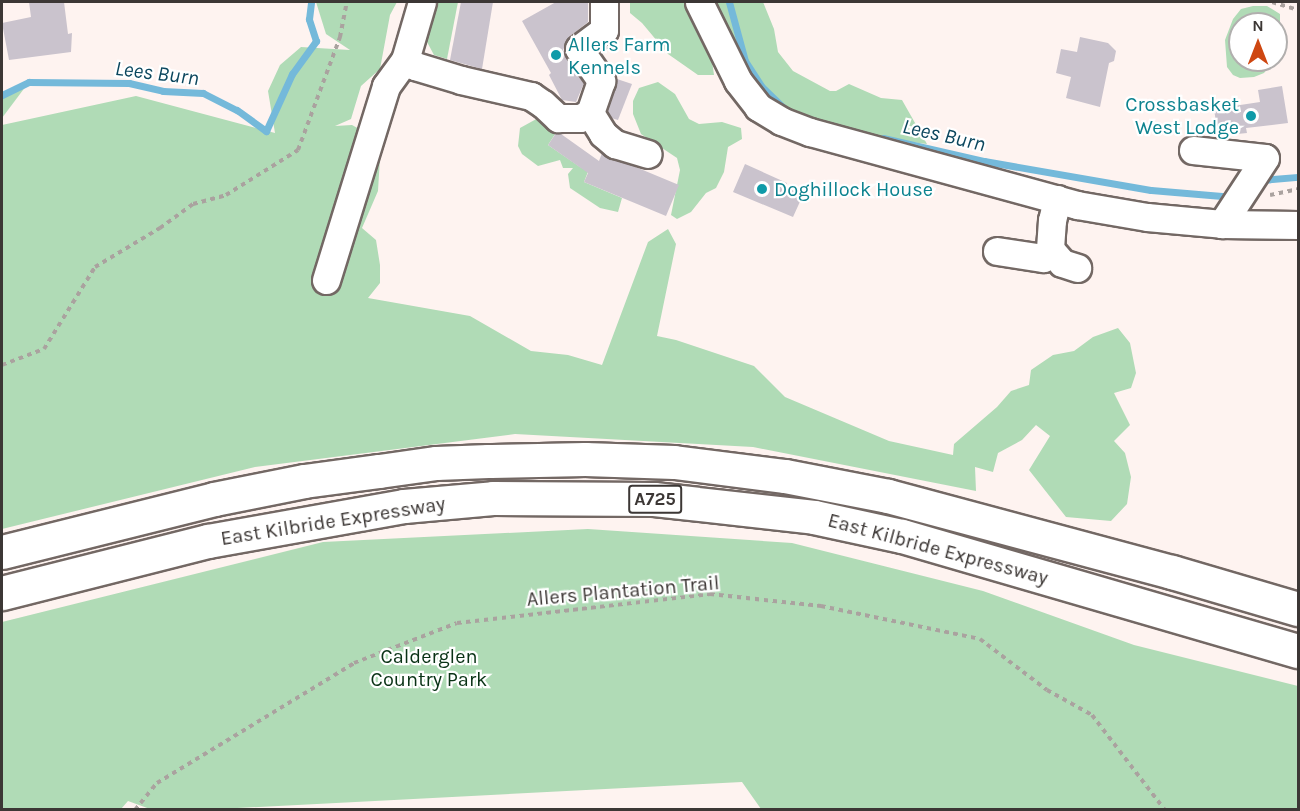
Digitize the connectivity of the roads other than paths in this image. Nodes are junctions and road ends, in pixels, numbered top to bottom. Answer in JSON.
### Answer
{"nodes":[{"id":1,"x":422,"y":2,"type":"edge"},
{"id":2,"x":604,"y":2,"type":"edge"},
{"id":3,"x":699,"y":2,"type":"edge"},
{"id":4,"x":405,"y":60,"type":"junction"},
{"id":5,"x":591,"y":113,"type":"junction"},
{"id":6,"x":1193,"y":150,"type":"dead end"},
{"id":7,"x":647,"y":154,"type":"dead end"},
{"id":8,"x":1057,"y":200,"type":"junction"},
{"id":9,"x":1222,"y":224,"type":"junction"},
{"id":10,"x":1299,"y":225,"type":"edge"},
{"id":11,"x":1050,"y":249,"type":"junction"},
{"id":12,"x":997,"y":251,"type":"dead end"},
{"id":13,"x":1077,"y":268,"type":"dead end"},
{"id":14,"x":326,"y":280,"type":"dead end"},
{"id":15,"x":2,"y":552,"type":"edge"},
{"id":16,"x":2,"y":593,"type":"edge"},
{"id":17,"x":1299,"y":609,"type":"edge"},
{"id":18,"x":1299,"y":651,"type":"edge"}],
"edges":[{"from":1,"to":4,"type":"street"},
{"from":2,"to":5,"type":"street"},
{"from":3,"to":8,"type":"street"},
{"from":4,"to":5,"type":"street"},
{"from":4,"to":14,"type":"street"},
{"from":5,"to":7,"type":"street"},
{"from":6,"to":9,"type":"street"},
{"from":8,"to":9,"type":"street"},
{"from":8,"to":11,"type":"street"},
{"from":9,"to":10,"type":"street"},
{"from":11,"to":12,"type":"street"},
{"from":11,"to":13,"type":"street"},
{"from":15,"to":17,"type":"highway","name":"East Kilbride Expressway","number":"A725"},
{"from":16,"to":18,"type":"highway","name":"East Kilbride Expressway","number":"A725"}]}
